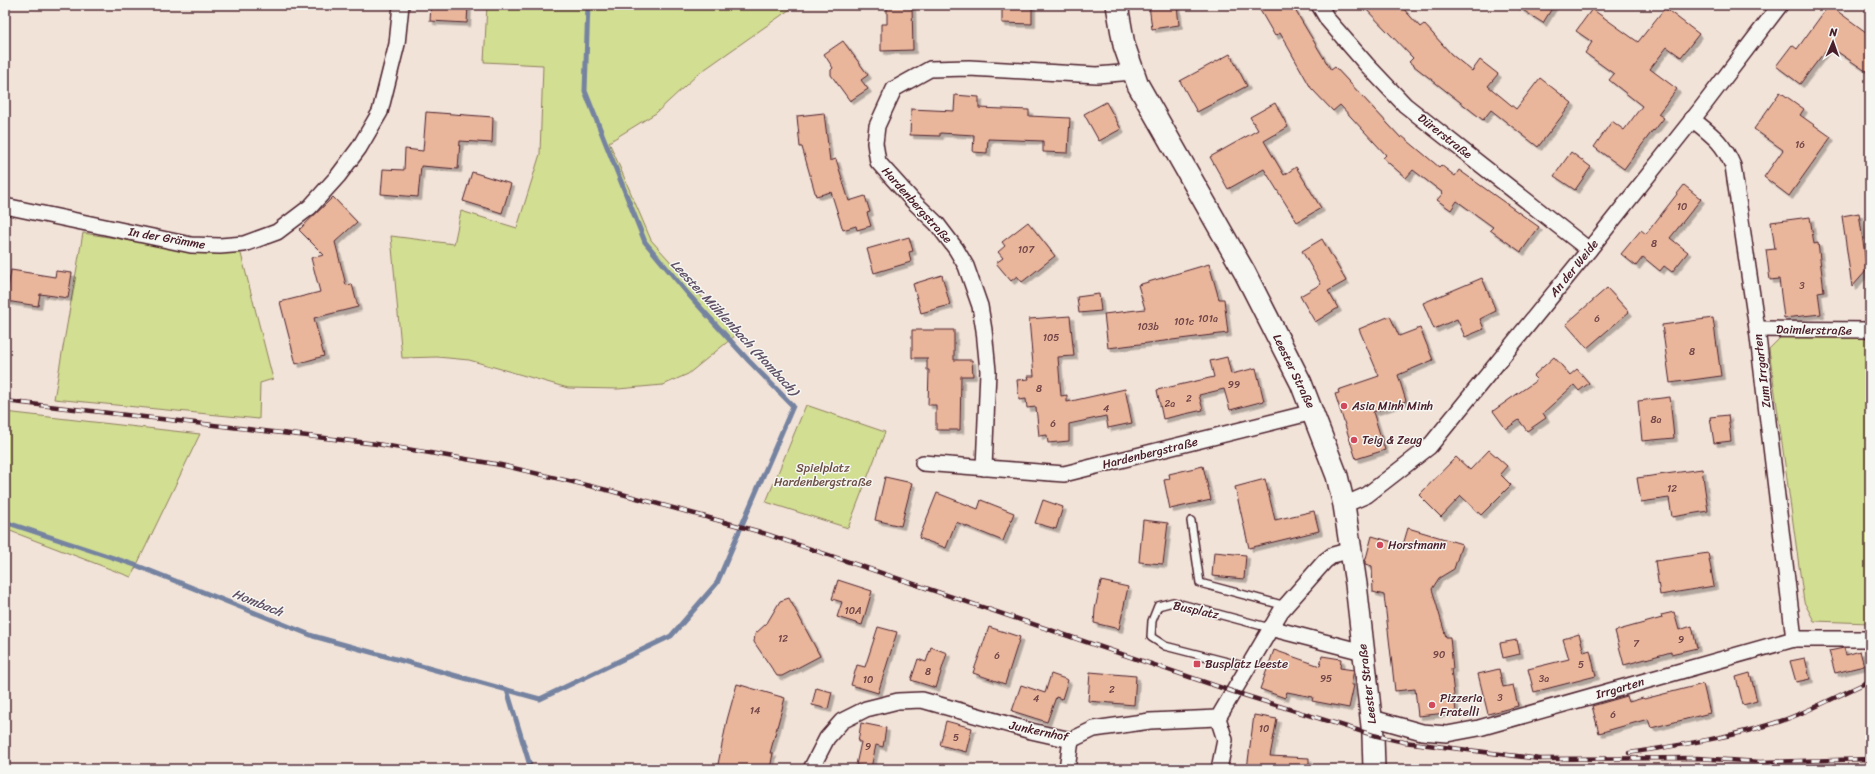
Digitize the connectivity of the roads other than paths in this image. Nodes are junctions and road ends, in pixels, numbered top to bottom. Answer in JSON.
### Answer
{"nodes":[{"id":1,"x":401,"y":5,"type":"edge"},
{"id":2,"x":1118,"y":5,"type":"edge"},
{"id":3,"x":1319,"y":5,"type":"edge"},
{"id":4,"x":1780,"y":5,"type":"edge"},
{"id":5,"x":1133,"y":72,"type":"junction"},
{"id":6,"x":1692,"y":119,"type":"junction"},
{"id":7,"x":5,"y":206,"type":"edge"},
{"id":8,"x":1589,"y":250,"type":"junction"},
{"id":9,"x":1757,"y":329,"type":"junction"},
{"id":10,"x":1870,"y":330,"type":"edge"},
{"id":11,"x":1313,"y":412,"type":"junction"},
{"id":12,"x":923,"y":463,"type":"dead end"},
{"id":13,"x":984,"y":468,"type":"junction"},
{"id":14,"x":1344,"y":505,"type":"junction"},
{"id":15,"x":1191,"y":521,"type":"dead end"},
{"id":16,"x":1351,"y":550,"type":"junction"},
{"id":17,"x":1286,"y":606,"type":"junction"},
{"id":18,"x":1270,"y":628,"type":"junction"},
{"id":19,"x":1794,"y":639,"type":"junction"},
{"id":20,"x":1870,"y":639,"type":"edge"},
{"id":21,"x":1363,"y":652,"type":"junction"},
{"id":22,"x":1247,"y":668,"type":"junction"},
{"id":23,"x":1218,"y":718,"type":"junction"},
{"id":24,"x":1372,"y":718,"type":"junction"},
{"id":25,"x":1071,"y":740,"type":"junction"},
{"id":26,"x":811,"y":769,"type":"edge"},
{"id":27,"x":1067,"y":769,"type":"edge"},
{"id":28,"x":1219,"y":769,"type":"edge"},
{"id":29,"x":1374,"y":769,"type":"edge"}],
"edges":[{"from":1,"to":7,"type":"street","name":"In der Grämme"},
{"from":2,"to":5,"type":"street","name":"Leester Straße"},
{"from":3,"to":8,"type":"street","name":"Dürerstraße"},
{"from":4,"to":6,"type":"street","name":"An der Weide"},
{"from":5,"to":11,"type":"street","name":"Leester Straße"},
{"from":5,"to":13,"type":"street","name":"Hardenbergstraße"},
{"from":6,"to":8,"type":"street","name":"An der Weide"},
{"from":6,"to":9,"type":"street","name":"Zum Irrgarten"},
{"from":8,"to":14,"type":"street","name":"An der Weide"},
{"from":9,"to":10,"type":"street","name":"Daimlerstraße"},
{"from":9,"to":19,"type":"street","name":"Zum Irrgarten"},
{"from":11,"to":13,"type":"street","name":"Hardenbergstraße"},
{"from":11,"to":14,"type":"street","name":"Leester Straße"},
{"from":12,"to":13,"type":"street","name":"Hardenbergstraße"},
{"from":14,"to":16,"type":"street","name":"Leester Straße"},
{"from":15,"to":17,"type":"lane"},
{"from":16,"to":17,"type":"street"},
{"from":16,"to":21,"type":"street","name":"Leester Straße"},
{"from":17,"to":18,"type":"street"},
{"from":18,"to":21,"type":"street","name":"Busplatz"},
{"from":18,"to":22,"type":"street"},
{"from":18,"to":22,"type":"lane","name":"Busplatz"},
{"from":19,"to":20,"type":"street","name":"Irrgarten"},
{"from":19,"to":24,"type":"street","name":"Irrgarten"},
{"from":21,"to":24,"type":"street","name":"Leester Straße"},
{"from":22,"to":23,"type":"street"},
{"from":23,"to":25,"type":"street","name":"Junkernhof"},
{"from":23,"to":28,"type":"street"},
{"from":24,"to":29,"type":"street","name":"Leester Straße"},
{"from":25,"to":26,"type":"street","name":"Junkernhof"},
{"from":25,"to":27,"type":"street"}]}
